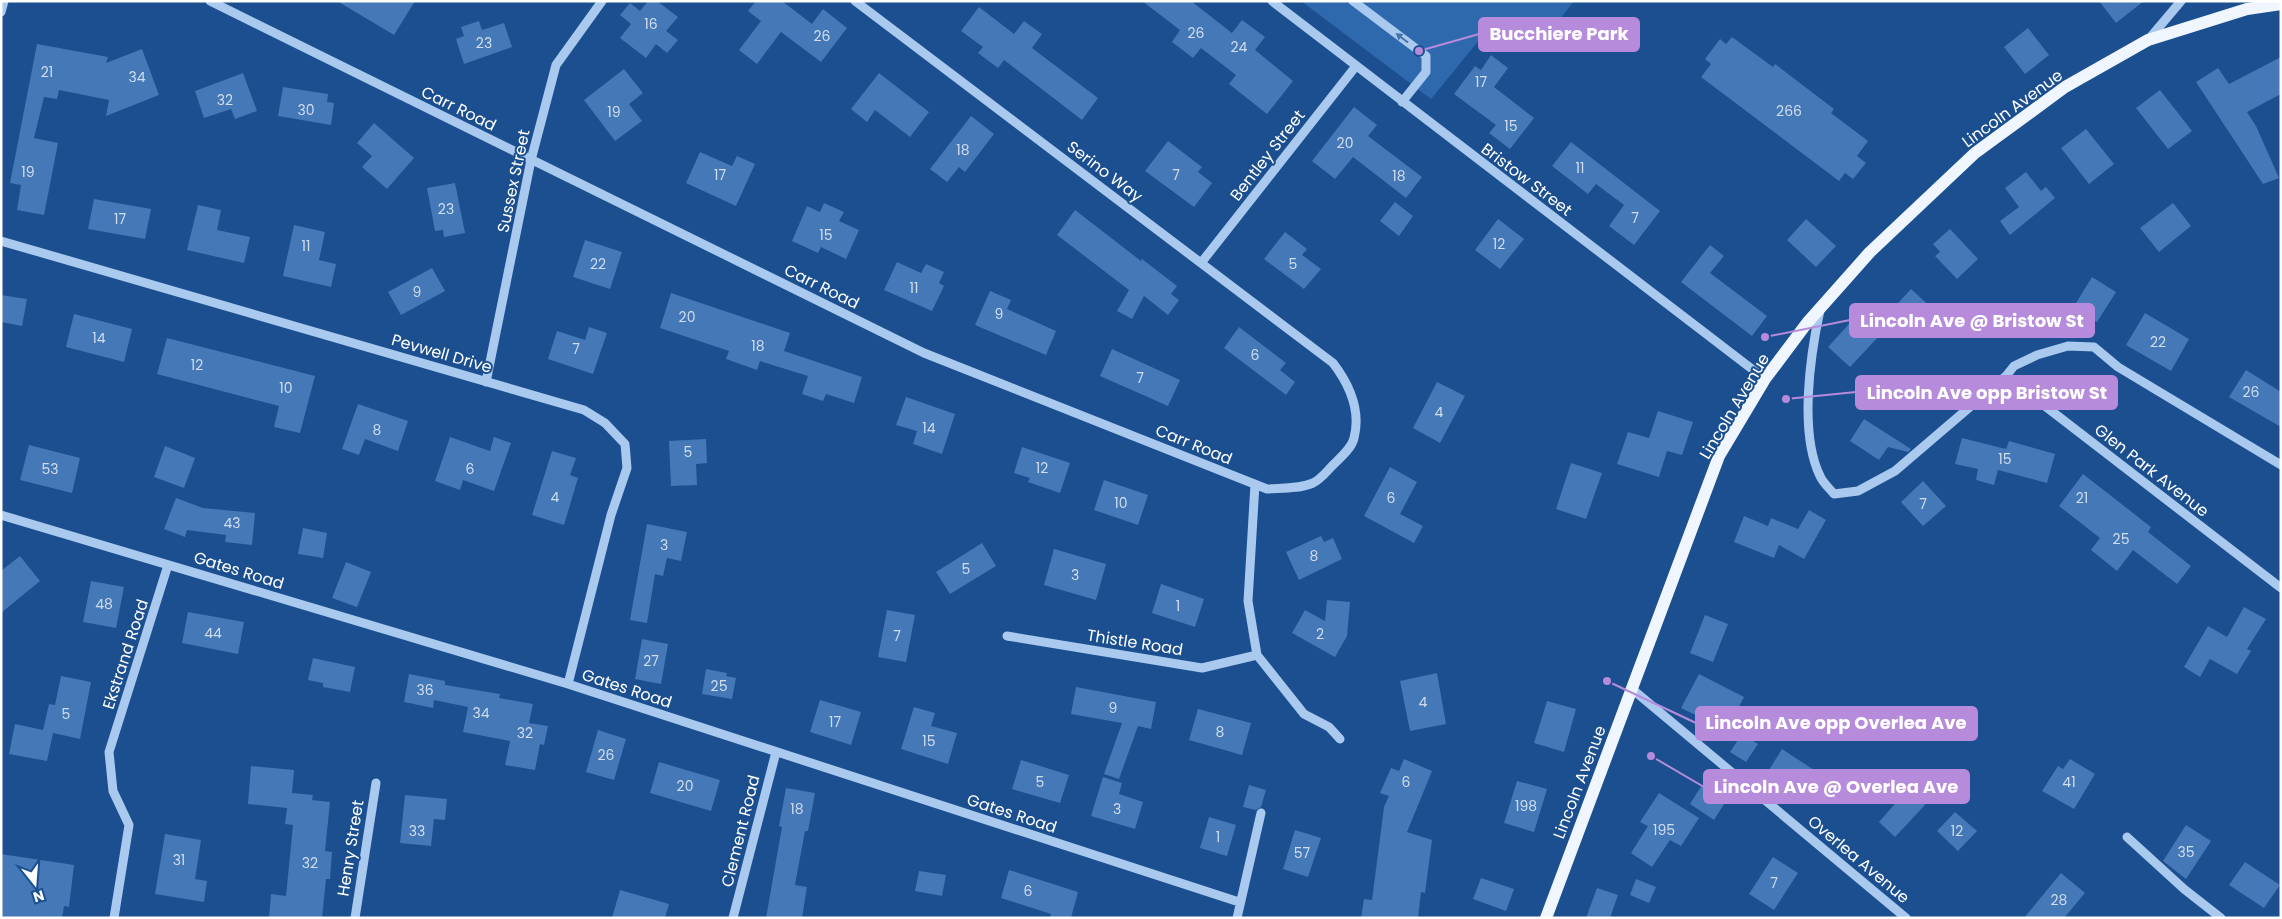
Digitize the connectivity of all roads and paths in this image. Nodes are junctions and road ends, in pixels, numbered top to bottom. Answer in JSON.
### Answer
{"nodes":[{"id":1,"x":4,"y":1,"type":"edge"},
{"id":2,"x":210,"y":1,"type":"edge"},
{"id":3,"x":602,"y":1,"type":"edge"},
{"id":4,"x":855,"y":1,"type":"edge"},
{"id":5,"x":1272,"y":1,"type":"edge"},
{"id":6,"x":1353,"y":1,"type":"edge"},
{"id":7,"x":2181,"y":1,"type":"edge"},
{"id":8,"x":2281,"y":4,"type":"edge"},
{"id":9,"x":2246,"y":5,"type":"edge"},
{"id":10,"x":1,"y":12,"type":"edge"},
{"id":11,"x":2148,"y":40,"type":"junction"},
{"id":12,"x":1356,"y":66,"type":"junction"},
{"id":13,"x":1402,"y":102,"type":"junction"},
{"id":14,"x":531,"y":160,"type":"junction"},
{"id":15,"x":1,"y":241,"type":"edge"},
{"id":16,"x":1201,"y":263,"type":"junction"},
{"id":17,"x":1820,"y":309,"type":"junction"},
{"id":18,"x":1335,"y":366,"type":"joint"},
{"id":19,"x":2006,"y":376,"type":"junction"},
{"id":20,"x":1765,"y":379,"type":"junction"},
{"id":21,"x":486,"y":382,"type":"junction"},
{"id":22,"x":2281,"y":465,"type":"edge"},
{"id":23,"x":1255,"y":484,"type":"junction"},
{"id":24,"x":1,"y":515,"type":"edge"},
{"id":25,"x":168,"y":564,"type":"junction"},
{"id":26,"x":2281,"y":588,"type":"edge"},
{"id":27,"x":1007,"y":636,"type":"dead end"},
{"id":28,"x":1257,"y":655,"type":"junction"},
{"id":29,"x":568,"y":684,"type":"junction"},
{"id":30,"x":1632,"y":689,"type":"junction"},
{"id":31,"x":1340,"y":739,"type":"dead end"},
{"id":32,"x":776,"y":752,"type":"junction"},
{"id":33,"x":376,"y":783,"type":"dead end"},
{"id":34,"x":1260,"y":814,"type":"dead end"},
{"id":35,"x":2127,"y":837,"type":"dead end"},
{"id":36,"x":1239,"y":902,"type":"junction"},
{"id":37,"x":114,"y":918,"type":"edge"},
{"id":38,"x":355,"y":918,"type":"edge"},
{"id":39,"x":733,"y":918,"type":"edge"},
{"id":40,"x":1236,"y":918,"type":"edge"},
{"id":41,"x":1546,"y":918,"type":"edge"},
{"id":42,"x":1906,"y":918,"type":"edge"},
{"id":43,"x":2221,"y":918,"type":"edge"}],
"edges":[{"from":1,"to":10,"type":"street"},
{"from":2,"to":14,"type":"street","name":"Carr Road"},
{"from":3,"to":14,"type":"street","name":"Sussex Street"},
{"from":4,"to":16,"type":"street","name":"Serino Way"},
{"from":5,"to":12,"type":"street","name":"Bristow Street"},
{"from":13,"to":6,"type":"street","one_way":true},
{"from":7,"to":11,"type":"street"},
{"from":8,"to":9,"type":"main road","name":"Lincoln Avenue"},
{"from":9,"to":11,"type":"main road","name":"Lincoln Avenue"},
{"from":11,"to":17,"type":"main road","name":"Lincoln Avenue"},
{"from":12,"to":13,"type":"street","name":"Bristow Street"},
{"from":12,"to":16,"type":"street","name":"Bentley Street"},
{"from":13,"to":20,"type":"street","name":"Bristow Street"},
{"from":14,"to":21,"type":"street","name":"Sussex Street"},
{"from":14,"to":23,"type":"street","name":"Carr Road"},
{"from":15,"to":21,"type":"street","name":"Pevwell Drive"},
{"from":16,"to":18,"type":"street","name":"Serino Way"},
{"from":17,"to":19,"type":"street"},
{"from":17,"to":20,"type":"main road","name":"Lincoln Avenue"},
{"from":18,"to":23,"type":"street","name":"Carr Road"},
{"from":19,"to":22,"type":"street"},
{"from":19,"to":26,"type":"street","name":"Glen Park Avenue"},
{"from":20,"to":30,"type":"main road","name":"Lincoln Avenue"},
{"from":21,"to":29,"type":"street","name":"Pevwell Drive"},
{"from":23,"to":28,"type":"street"},
{"from":24,"to":25,"type":"street","name":"Gates Road"},
{"from":25,"to":29,"type":"street","name":"Gates Road"},
{"from":25,"to":37,"type":"street","name":"Ekstrand Road"},
{"from":27,"to":28,"type":"street","name":"Thistle Road"},
{"from":28,"to":31,"type":"street"},
{"from":29,"to":32,"type":"street","name":"Gates Road"},
{"from":30,"to":41,"type":"main road","name":"Lincoln Avenue"},
{"from":30,"to":42,"type":"street","name":"Overlea Avenue"},
{"from":32,"to":36,"type":"street","name":"Gates Road"},
{"from":32,"to":39,"type":"street","name":"Clement Road"},
{"from":33,"to":38,"type":"street","name":"Henry Street"},
{"from":34,"to":36,"type":"street"},
{"from":35,"to":43,"type":"street"},
{"from":36,"to":40,"type":"street"}]}
